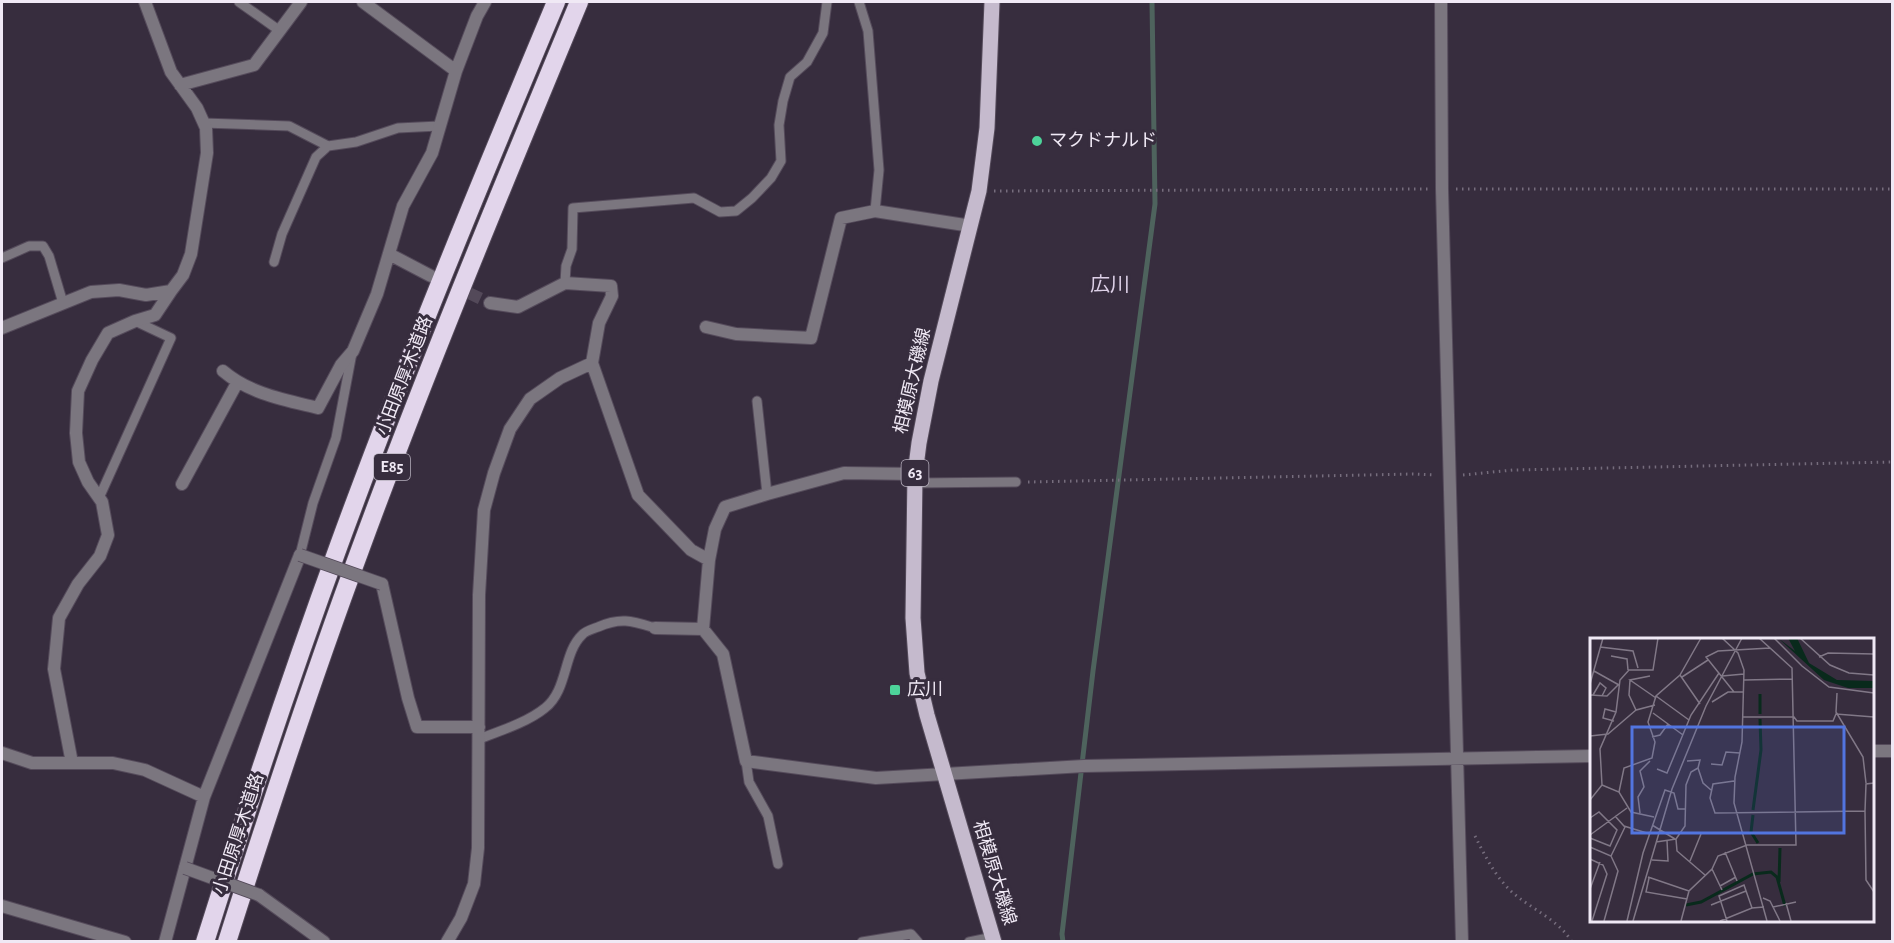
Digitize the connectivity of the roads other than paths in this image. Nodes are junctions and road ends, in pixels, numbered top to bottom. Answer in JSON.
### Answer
{"nodes":[{"id":1,"x":144,"y":2,"type":"edge"},
{"id":2,"x":239,"y":2,"type":"edge"},
{"id":3,"x":301,"y":2,"type":"edge"},
{"id":4,"x":363,"y":2,"type":"edge"},
{"id":5,"x":485,"y":2,"type":"edge"},
{"id":6,"x":556,"y":2,"type":"edge"},
{"id":7,"x":579,"y":2,"type":"edge"},
{"id":8,"x":827,"y":2,"type":"edge"},
{"id":9,"x":859,"y":2,"type":"edge"},
{"id":10,"x":992,"y":2,"type":"edge"},
{"id":11,"x":1441,"y":2,"type":"edge"},
{"id":12,"x":280,"y":31,"type":"junction"},
{"id":13,"x":456,"y":71,"type":"junction"},
{"id":14,"x":180,"y":85,"type":"junction"},
{"id":15,"x":203,"y":123,"type":"junction"},
{"id":16,"x":439,"y":126,"type":"junction"},
{"id":17,"x":328,"y":146,"type":"junction"},
{"id":18,"x":875,"y":211,"type":"junction"},
{"id":19,"x":971,"y":226,"type":"junction"},
{"id":20,"x":389,"y":254,"type":"junction"},
{"id":21,"x":2,"y":258,"type":"edge"},
{"id":22,"x":274,"y":262,"type":"dead end"},
{"id":23,"x":431,"y":276,"type":"tunnel mouth"},
{"id":24,"x":565,"y":283,"type":"junction"},
{"id":25,"x":171,"y":291,"type":"junction"},
{"id":26,"x":63,"y":303,"type":"junction"},
{"id":27,"x":490,"y":303,"type":"tunnel mouth"},
{"id":28,"x":135,"y":321,"type":"junction"},
{"id":29,"x":706,"y":327,"type":"dead end"},
{"id":30,"x":2,"y":328,"type":"edge"},
{"id":31,"x":353,"y":351,"type":"junction"},
{"id":32,"x":592,"y":363,"type":"junction"},
{"id":33,"x":224,"y":371,"type":"dead end"},
{"id":34,"x":237,"y":383,"type":"junction"},
{"id":35,"x":757,"y":401,"type":"dead end"},
{"id":36,"x":915,"y":478,"type":"junction"},
{"id":37,"x":1016,"y":482,"type":"dead end"},
{"id":38,"x":182,"y":484,"type":"dead end"},
{"id":39,"x":767,"y":494,"type":"junction"},
{"id":40,"x":99,"y":498,"type":"junction"},
{"id":41,"x":300,"y":555,"type":"junction"},
{"id":42,"x":709,"y":560,"type":"junction"},
{"id":43,"x":655,"y":628,"type":"joint"},
{"id":44,"x":703,"y":629,"type":"junction"},
{"id":45,"x":479,"y":733,"type":"junction"},
{"id":46,"x":1873,"y":751,"type":"edge"},
{"id":47,"x":1893,"y":751,"type":"edge"},
{"id":48,"x":2,"y":753,"type":"edge"},
{"id":49,"x":1590,"y":756,"type":"edge"},
{"id":50,"x":1456,"y":758,"type":"junction"},
{"id":51,"x":746,"y":761,"type":"junction"},
{"id":52,"x":72,"y":763,"type":"junction"},
{"id":53,"x":944,"y":773,"type":"junction"},
{"id":54,"x":204,"y":797,"type":"junction"},
{"id":55,"x":777,"y":864,"type":"dead end"},
{"id":56,"x":185,"y":868,"type":"junction"},
{"id":57,"x":2,"y":906,"type":"edge"},
{"id":58,"x":993,"y":939,"type":"edge"},
{"id":59,"x":124,"y":942,"type":"edge"},
{"id":60,"x":165,"y":942,"type":"edge"},
{"id":61,"x":205,"y":942,"type":"edge"},
{"id":62,"x":227,"y":942,"type":"edge"},
{"id":63,"x":324,"y":942,"type":"edge"},
{"id":64,"x":447,"y":942,"type":"edge"},
{"id":65,"x":862,"y":942,"type":"edge"},
{"id":66,"x":918,"y":942,"type":"edge"},
{"id":67,"x":969,"y":942,"type":"edge"},
{"id":68,"x":1462,"y":942,"type":"edge"}],
"edges":[{"from":1,"to":14,"type":"street"},
{"from":2,"to":12,"type":"lane"},
{"from":3,"to":12,"type":"street"},
{"from":4,"to":13,"type":"street"},
{"from":5,"to":13,"type":"street"},
{"from":6,"to":61,"type":"highway","name":"小田原厚木道路","number":"E85"},
{"from":7,"to":62,"type":"highway","name":"小田原厚木道路","number":"E85"},
{"from":8,"to":24,"type":"lane"},
{"from":9,"to":18,"type":"lane"},
{"from":10,"to":19,"type":"main road","name":"相模原大磯線","number":"63"},
{"from":11,"to":50,"type":"street"},
{"from":12,"to":14,"type":"street"},
{"from":13,"to":16,"type":"street"},
{"from":14,"to":15,"type":"street"},
{"from":15,"to":17,"type":"lane"},
{"from":15,"to":25,"type":"street"},
{"from":16,"to":17,"type":"lane"},
{"from":16,"to":20,"type":"street"},
{"from":17,"to":22,"type":"lane"},
{"from":18,"to":19,"type":"street"},
{"from":18,"to":29,"type":"street"},
{"from":19,"to":36,"type":"main road","name":"相模原大磯線","number":"63"},
{"from":20,"to":23,"type":"street"},
{"from":20,"to":31,"type":"street"},
{"from":21,"to":26,"type":"lane"},
{"from":24,"to":27,"type":"street"},
{"from":24,"to":32,"type":"street"},
{"from":25,"to":26,"type":"street"},
{"from":25,"to":28,"type":"street"},
{"from":26,"to":30,"type":"street"},
{"from":28,"to":40,"type":"street"},
{"from":28,"to":40,"type":"lane"},
{"from":31,"to":34,"type":"street"},
{"from":31,"to":41,"type":"lane"},
{"from":32,"to":42,"type":"street"},
{"from":32,"to":45,"type":"street"},
{"from":33,"to":34,"type":"street"},
{"from":34,"to":38,"type":"street"},
{"from":35,"to":39,"type":"lane"},
{"from":36,"to":37,"type":"lane"},
{"from":36,"to":39,"type":"street"},
{"from":36,"to":53,"type":"main road","name":"相模原大磯線","number":"63"},
{"from":39,"to":42,"type":"street"},
{"from":40,"to":52,"type":"street"},
{"from":41,"to":45,"type":"street","bridge":true},
{"from":41,"to":54,"type":"street"},
{"from":42,"to":44,"type":"street"},
{"from":43,"to":44,"type":"street"},
{"from":43,"to":45,"type":"lane"},
{"from":44,"to":51,"type":"street"},
{"from":45,"to":64,"type":"street"},
{"from":46,"to":47,"type":"street"},
{"from":48,"to":52,"type":"street"},
{"from":49,"to":50,"type":"street"},
{"from":50,"to":53,"type":"street"},
{"from":50,"to":68,"type":"street"},
{"from":51,"to":53,"type":"street"},
{"from":51,"to":55,"type":"lane"},
{"from":52,"to":54,"type":"street"},
{"from":53,"to":58,"type":"main road","name":"相模原大磯線","number":"63"},
{"from":54,"to":56,"type":"street"},
{"from":56,"to":60,"type":"street"},
{"from":56,"to":63,"type":"street","bridge":true},
{"from":57,"to":59,"type":"street"},
{"from":58,"to":67,"type":"lane"},
{"from":65,"to":66,"type":"lane"}]}
